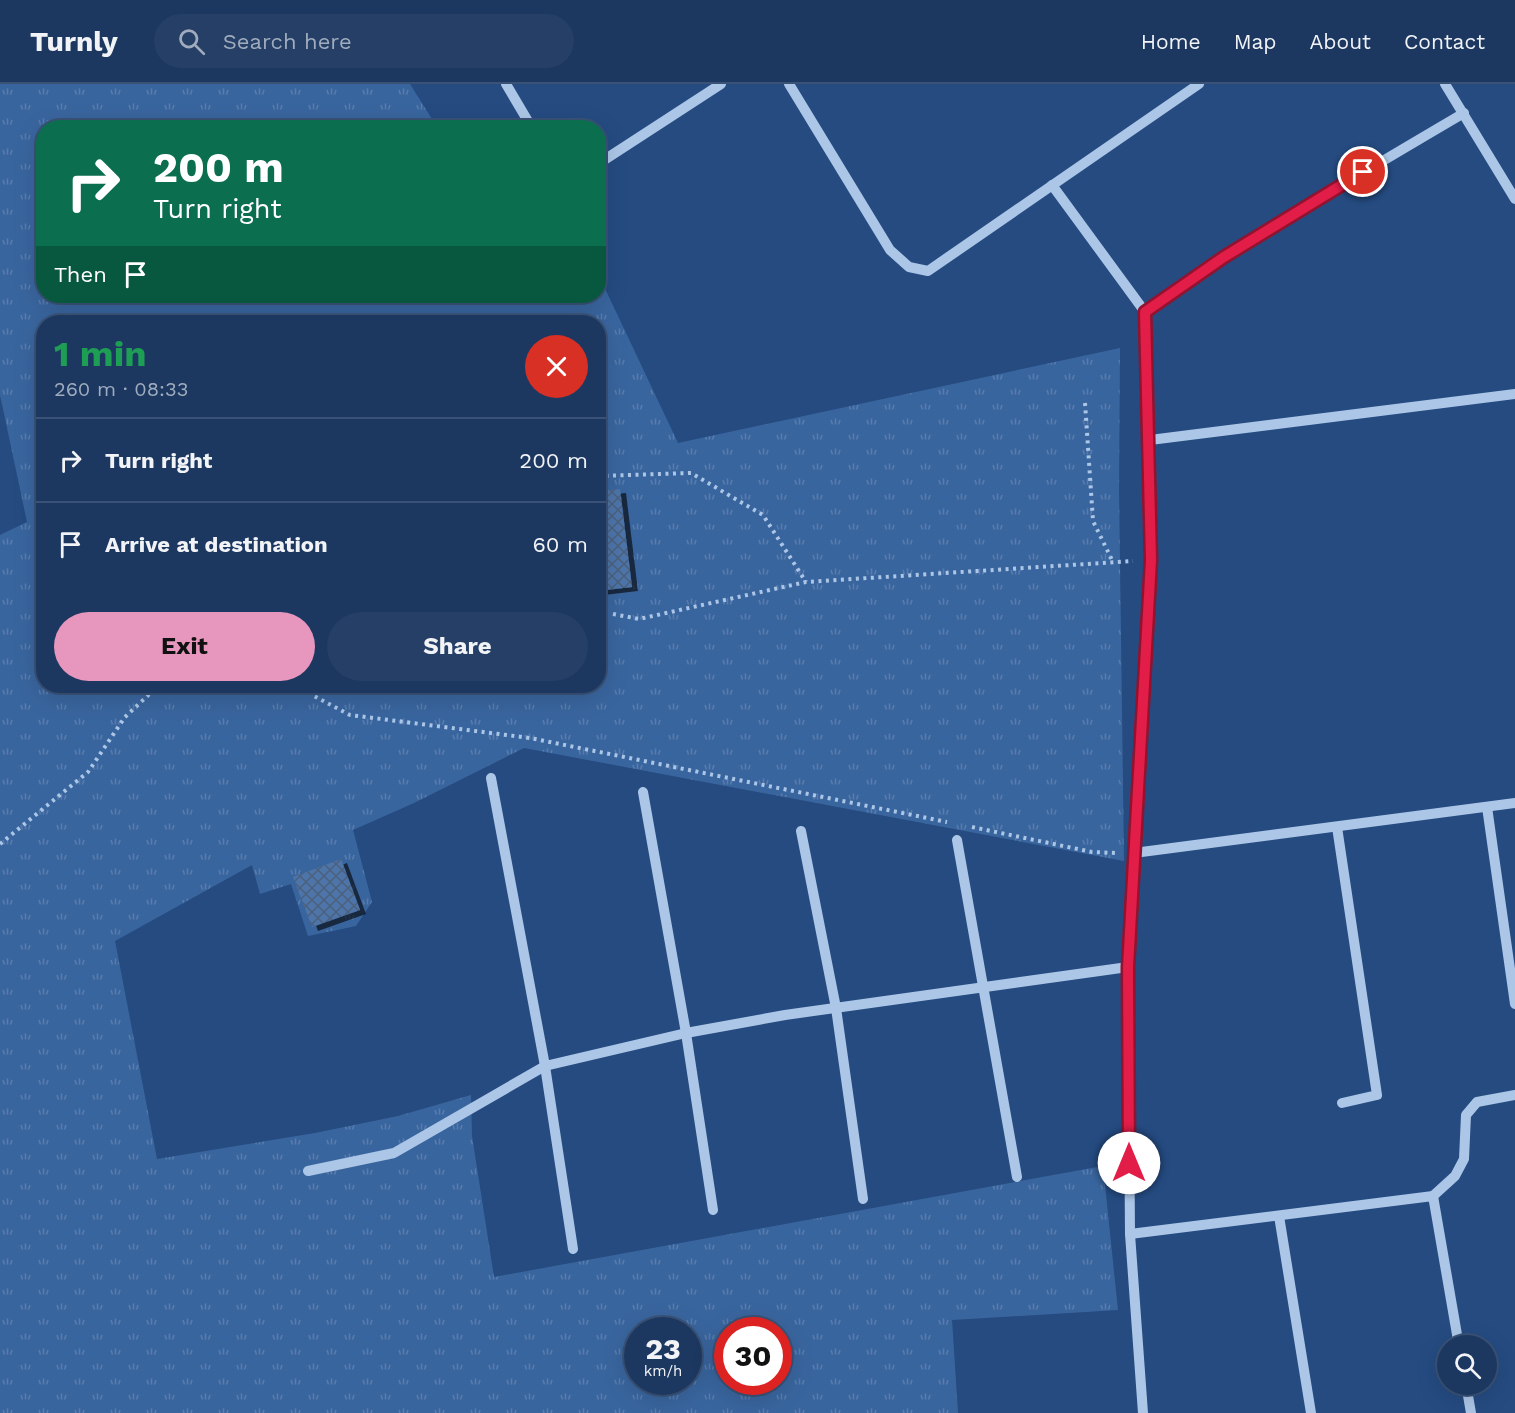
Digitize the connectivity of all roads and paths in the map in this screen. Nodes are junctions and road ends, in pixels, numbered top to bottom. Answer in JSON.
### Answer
{"nodes":[{"id":1,"x":506,"y":84,"type":"edge"},
{"id":2,"x":721,"y":84,"type":"edge"},
{"id":3,"x":789,"y":84,"type":"edge"},
{"id":4,"x":1199,"y":84,"type":"edge"},
{"id":5,"x":1445,"y":84,"type":"edge"},
{"id":6,"x":1464,"y":113,"type":"junction"},
{"id":7,"x":527,"y":120,"type":"edge"},
{"id":8,"x":606,"y":159,"type":"edge"},
{"id":9,"x":1052,"y":185,"type":"junction"},
{"id":10,"x":1515,"y":200,"type":"edge"},
{"id":11,"x":1145,"y":312,"type":"junction"},
{"id":12,"x":1515,"y":394,"type":"edge"},
{"id":13,"x":1085,"y":403,"type":"dead end"},
{"id":14,"x":1150,"y":440,"type":"junction"},
{"id":15,"x":606,"y":476,"type":"edge"},
{"id":16,"x":1151,"y":560,"type":"junction"},
{"id":17,"x":1113,"y":562,"type":"junction"},
{"id":18,"x":806,"y":582,"type":"junction"},
{"id":19,"x":613,"y":614,"type":"dead end"},
{"id":20,"x":151,"y":693,"type":"edge"},
{"id":21,"x":311,"y":693,"type":"edge"},
{"id":22,"x":491,"y":778,"type":"dead end"},
{"id":23,"x":643,"y":792,"type":"dead end"},
{"id":24,"x":1515,"y":803,"type":"edge"},
{"id":25,"x":1487,"y":807,"type":"junction"},
{"id":26,"x":954,"y":824,"type":"dead end"},
{"id":27,"x":965,"y":826,"type":"dead end"},
{"id":28,"x":1337,"y":826,"type":"junction"},
{"id":29,"x":801,"y":831,"type":"dead end"},
{"id":30,"x":957,"y":840,"type":"dead end"},
{"id":31,"x":0,"y":844,"type":"edge"},
{"id":32,"x":1134,"y":853,"type":"junction"},
{"id":33,"x":1128,"y":967,"type":"junction"},
{"id":34,"x":983,"y":987,"type":"junction"},
{"id":35,"x":1515,"y":1004,"type":"edge"},
{"id":36,"x":836,"y":1008,"type":"junction"},
{"id":37,"x":686,"y":1033,"type":"junction"},
{"id":38,"x":545,"y":1066,"type":"junction"},
{"id":39,"x":1515,"y":1095,"type":"edge"},
{"id":40,"x":1342,"y":1103,"type":"dead end"},
{"id":41,"x":308,"y":1171,"type":"dead end"},
{"id":42,"x":1017,"y":1177,"type":"dead end"},
{"id":43,"x":1433,"y":1196,"type":"junction"},
{"id":44,"x":863,"y":1199,"type":"dead end"},
{"id":45,"x":713,"y":1210,"type":"dead end"},
{"id":46,"x":1279,"y":1216,"type":"junction"},
{"id":47,"x":1130,"y":1234,"type":"junction"},
{"id":48,"x":573,"y":1249,"type":"dead end"},
{"id":49,"x":1457,"y":1335,"type":"edge"},
{"id":50,"x":1468,"y":1395,"type":"edge"},
{"id":51,"x":1143,"y":1413,"type":"edge"},
{"id":52,"x":1311,"y":1413,"type":"edge"},
{"id":53,"x":1471,"y":1413,"type":"edge"}],
"edges":[{"from":1,"to":7,"type":"street"},
{"from":2,"to":8,"type":"street"},
{"from":3,"to":9,"type":"street"},
{"from":4,"to":9,"type":"street"},
{"from":5,"to":6,"type":"street"},
{"from":6,"to":10,"type":"street"},
{"from":6,"to":11,"type":"street"},
{"from":9,"to":11,"type":"street"},
{"from":11,"to":14,"type":"street"},
{"from":12,"to":14,"type":"street"},
{"from":13,"to":17,"type":"path"},
{"from":14,"to":16,"type":"street"},
{"from":15,"to":18,"type":"path"},
{"from":16,"to":17,"type":"path"},
{"from":16,"to":32,"type":"street"},
{"from":17,"to":18,"type":"path"},
{"from":18,"to":19,"type":"path"},
{"from":20,"to":31,"type":"path"},
{"from":21,"to":26,"type":"path"},
{"from":22,"to":38,"type":"street"},
{"from":23,"to":37,"type":"street"},
{"from":24,"to":25,"type":"street"},
{"from":25,"to":28,"type":"street"},
{"from":25,"to":35,"type":"street"},
{"from":27,"to":32,"type":"path"},
{"from":28,"to":32,"type":"street"},
{"from":28,"to":40,"type":"street"},
{"from":29,"to":36,"type":"street"},
{"from":30,"to":34,"type":"street"},
{"from":32,"to":33,"type":"street"},
{"from":33,"to":34,"type":"street"},
{"from":33,"to":47,"type":"street"},
{"from":34,"to":36,"type":"street"},
{"from":34,"to":42,"type":"street"},
{"from":36,"to":37,"type":"street"},
{"from":36,"to":44,"type":"street"},
{"from":37,"to":38,"type":"street"},
{"from":37,"to":45,"type":"street"},
{"from":38,"to":41,"type":"street"},
{"from":38,"to":48,"type":"street"},
{"from":39,"to":43,"type":"street"},
{"from":43,"to":46,"type":"street"},
{"from":43,"to":49,"type":"street"},
{"from":46,"to":47,"type":"street"},
{"from":46,"to":52,"type":"street"},
{"from":47,"to":51,"type":"street"},
{"from":50,"to":53,"type":"street"}]}
